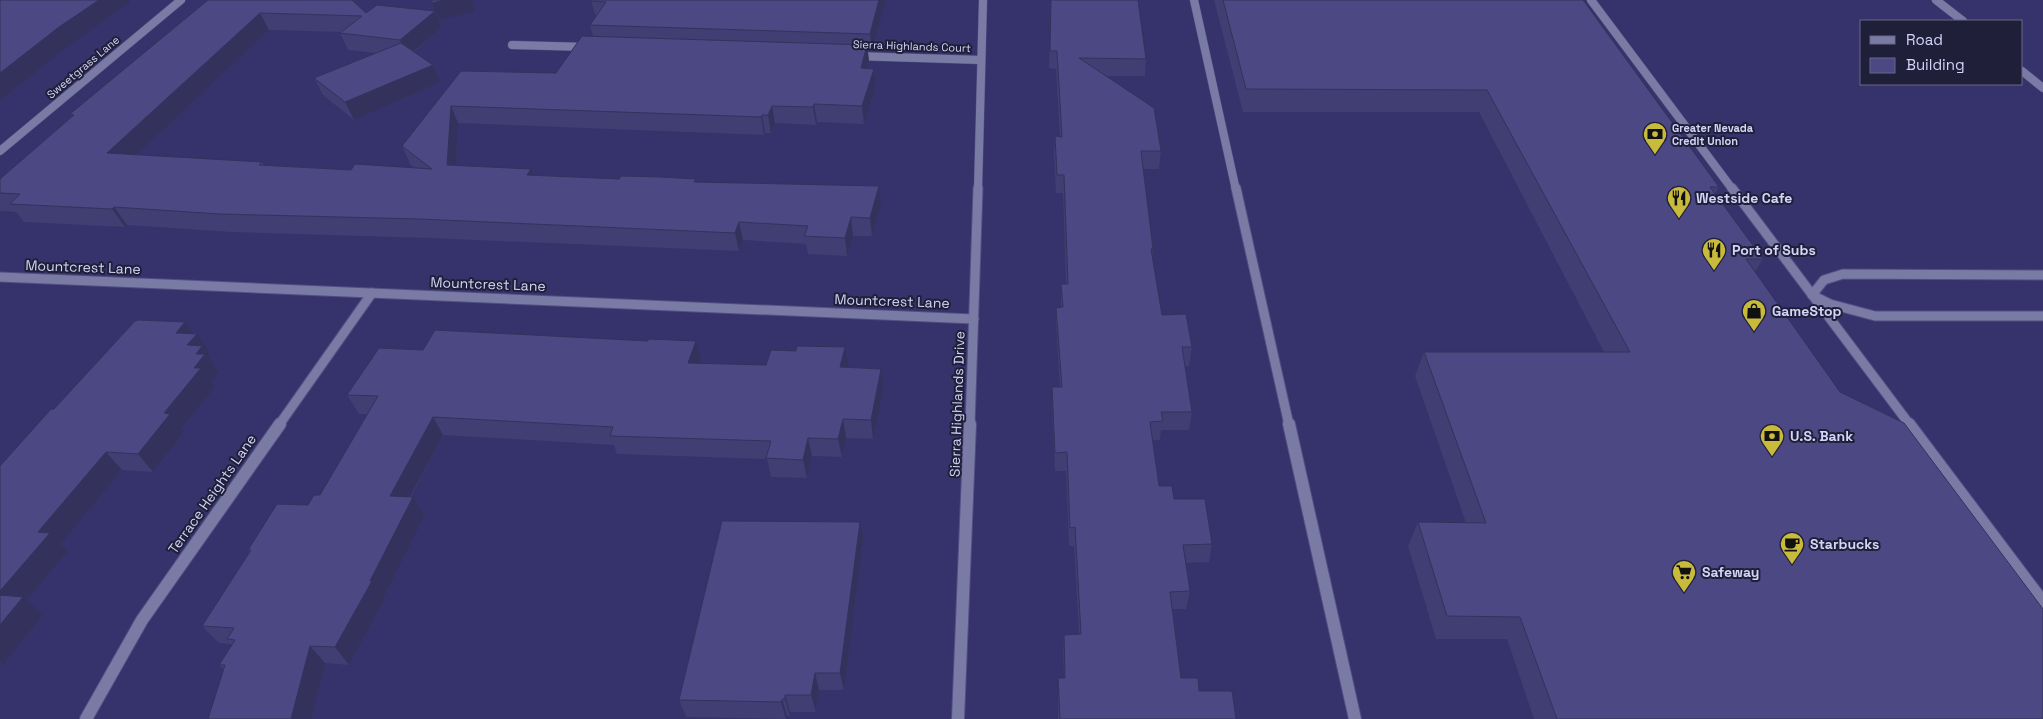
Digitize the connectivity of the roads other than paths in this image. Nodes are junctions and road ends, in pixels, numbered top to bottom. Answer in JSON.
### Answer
{"nodes":[{"id":1,"x":181,"y":0,"type":"edge"},
{"id":2,"x":983,"y":0,"type":"edge"},
{"id":3,"x":1194,"y":0,"type":"edge"},
{"id":4,"x":1591,"y":0,"type":"edge"},
{"id":5,"x":1936,"y":0,"type":"edge"},
{"id":6,"x":1962,"y":20,"type":"edge"},
{"id":7,"x":512,"y":45,"type":"dead end"},
{"id":8,"x":601,"y":48,"type":"edge"},
{"id":9,"x":848,"y":55,"type":"edge"},
{"id":10,"x":981,"y":60,"type":"junction"},
{"id":11,"x":2023,"y":72,"type":"edge"},
{"id":12,"x":2043,"y":88,"type":"edge"},
{"id":13,"x":0,"y":151,"type":"edge"},
{"id":14,"x":2043,"y":275,"type":"edge"},
{"id":15,"x":0,"y":277,"type":"edge"},
{"id":16,"x":372,"y":293,"type":"junction"},
{"id":17,"x":1812,"y":295,"type":"junction"},
{"id":18,"x":2043,"y":316,"type":"edge"},
{"id":19,"x":974,"y":319,"type":"junction"},
{"id":20,"x":2043,"y":602,"type":"edge"},
{"id":21,"x":86,"y":719,"type":"edge"},
{"id":22,"x":958,"y":719,"type":"edge"},
{"id":23,"x":1355,"y":719,"type":"edge"}],
"edges":[{"from":1,"to":13,"type":"street","name":"Sweetgrass Lane"},
{"from":2,"to":10,"type":"street","name":"Sierra Highlands Drive"},
{"from":3,"to":23,"type":"street"},
{"from":4,"to":17,"type":"street"},
{"from":5,"to":6,"type":"street"},
{"from":7,"to":8,"type":"street"},
{"from":9,"to":10,"type":"street","name":"Sierra Highlands Court"},
{"from":10,"to":19,"type":"street","name":"Sierra Highlands Drive"},
{"from":11,"to":12,"type":"street"},
{"from":14,"to":17,"type":"street"},
{"from":15,"to":16,"type":"street","name":"Mountcrest Lane"},
{"from":16,"to":19,"type":"street","name":"Mountcrest Lane"},
{"from":16,"to":21,"type":"street","name":"Terrace Heights Lane"},
{"from":17,"to":18,"type":"street"},
{"from":17,"to":20,"type":"street"},
{"from":19,"to":22,"type":"street","name":"Sierra Highlands Drive"}]}
